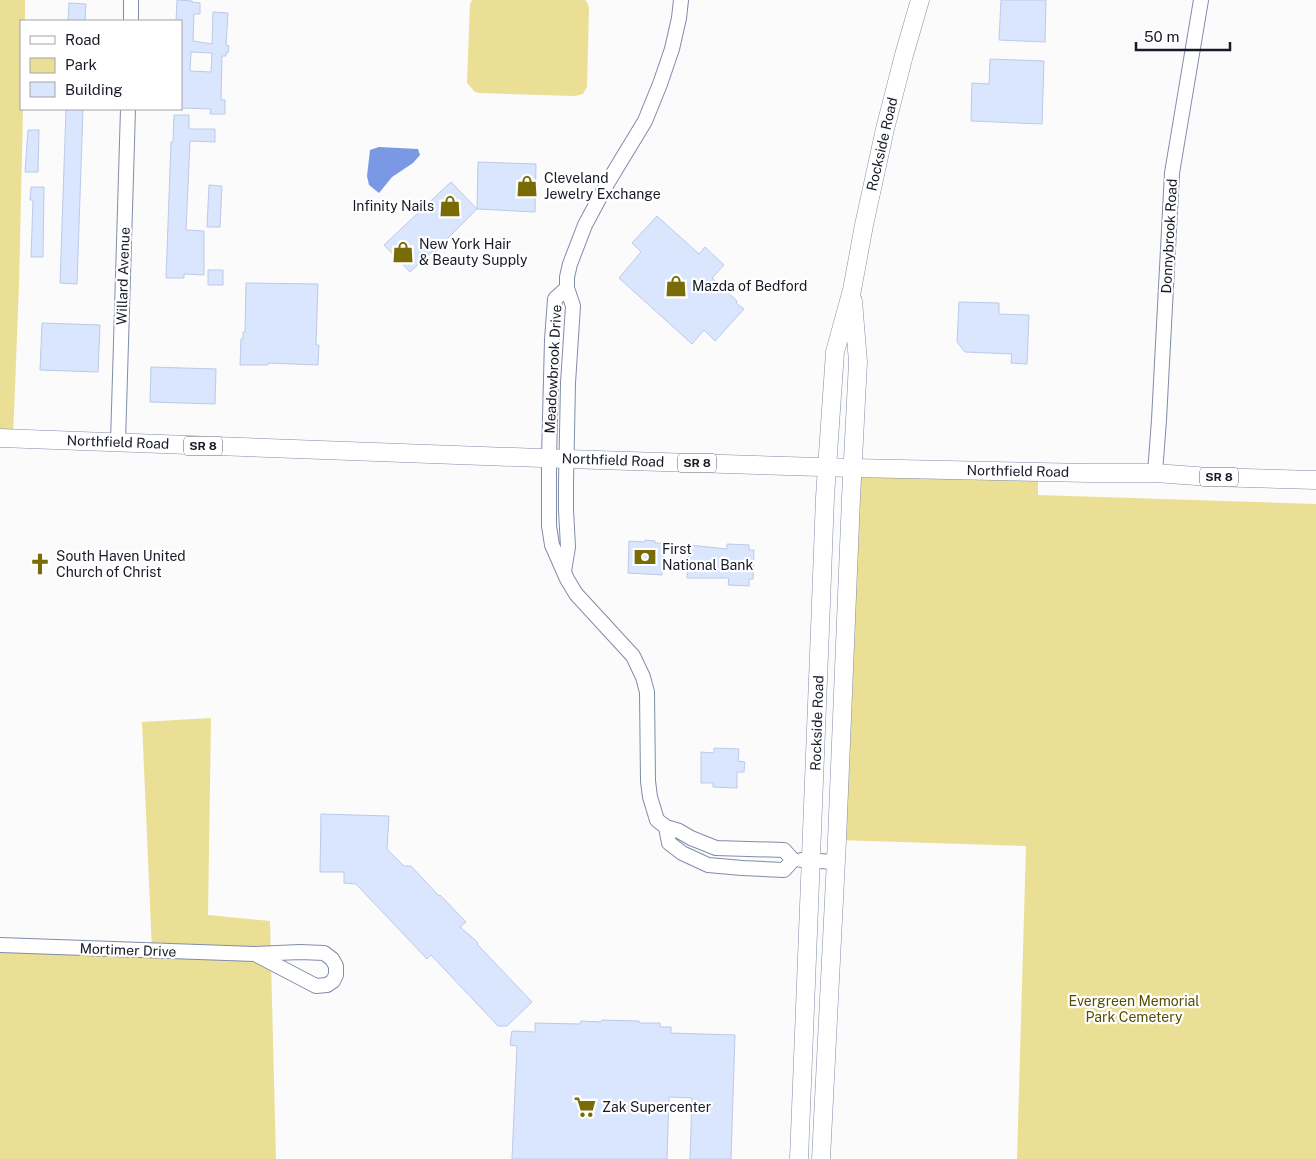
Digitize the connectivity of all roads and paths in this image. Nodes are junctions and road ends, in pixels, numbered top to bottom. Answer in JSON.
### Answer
{"nodes":[{"id":1,"x":132,"y":0,"type":"edge"},
{"id":2,"x":680,"y":0,"type":"edge"},
{"id":3,"x":920,"y":0,"type":"edge"},
{"id":4,"x":1201,"y":0,"type":"edge"},
{"id":5,"x":131,"y":20,"type":"edge"},
{"id":6,"x":128,"y":110,"type":"edge"},
{"id":7,"x":567,"y":288,"type":"junction"},
{"id":8,"x":852,"y":290,"type":"junction"},
{"id":9,"x":0,"y":438,"type":"edge"},
{"id":10,"x":118,"y":442,"type":"junction"},
{"id":11,"x":549,"y":458,"type":"junction"},
{"id":12,"x":567,"y":459,"type":"junction"},
{"id":13,"x":827,"y":467,"type":"junction"},
{"id":14,"x":853,"y":468,"type":"junction"},
{"id":15,"x":1155,"y":473,"type":"junction"},
{"id":16,"x":1316,"y":480,"type":"edge"},
{"id":17,"x":564,"y":571,"type":"junction"},
{"id":18,"x":666,"y":827,"type":"junction"},
{"id":19,"x":793,"y":860,"type":"junction"},
{"id":20,"x":811,"y":861,"type":"junction"},
{"id":21,"x":836,"y":862,"type":"junction"},
{"id":22,"x":0,"y":945,"type":"edge"},
{"id":23,"x":255,"y":954,"type":"junction"},
{"id":24,"x":799,"y":1159,"type":"edge"},
{"id":25,"x":821,"y":1159,"type":"edge"}],
"edges":[{"from":1,"to":5,"type":"street"},
{"from":2,"to":7,"type":"street","name":"Meadowbrook Drive"},
{"from":3,"to":8,"type":"main road","name":"Rockside Road"},
{"from":4,"to":15,"type":"street","name":"Donnybrook Road"},
{"from":6,"to":10,"type":"street","name":"Willard Avenue"},
{"from":7,"to":11,"type":"street","name":"Meadowbrook Drive"},
{"from":7,"to":12,"type":"street","name":"Meadowbrook Drive"},
{"from":8,"to":13,"type":"main road","name":"Rockside Road"},
{"from":8,"to":14,"type":"main road","name":"Rockside Road"},
{"from":9,"to":10,"type":"main road","name":"Northfield Road","number":"SR 8"},
{"from":10,"to":11,"type":"main road","name":"Northfield Road","number":"SR 8"},
{"from":11,"to":12,"type":"main road","name":"Northfield Road","number":"SR 8"},
{"from":11,"to":17,"type":"street","name":"Meadowbrook Drive"},
{"from":12,"to":13,"type":"main road","name":"Northfield Road","number":"SR 8"},
{"from":12,"to":17,"type":"street","name":"Meadowbrook Drive"},
{"from":13,"to":14,"type":"main road","name":"Northfield Road","number":"SR 8"},
{"from":13,"to":20,"type":"main road","name":"Rockside Road"},
{"from":14,"to":15,"type":"main road","name":"Northfield Road","number":"SR 8"},
{"from":14,"to":21,"type":"main road","name":"Rockside Road"},
{"from":15,"to":16,"type":"main road","name":"Northfield Road","number":"SR 8"},
{"from":17,"to":18,"type":"street","name":"Meadowbrook Drive"},
{"from":18,"to":19,"type":"street","name":"Meadowbrook Drive"},
{"from":18,"to":19,"type":"street","name":"Meadowbrook Drive"},
{"from":19,"to":20,"type":"street","name":"Meadowbrook Drive"},
{"from":20,"to":21,"type":"street","name":"Meadowbrook Drive"},
{"from":20,"to":24,"type":"main road","name":"Rockside Road"},
{"from":21,"to":25,"type":"main road","name":"Rockside Road"},
{"from":22,"to":23,"type":"street","name":"Mortimer Drive"},
{"from":23,"to":23,"type":"street","name":"Mortimer Drive"}]}
